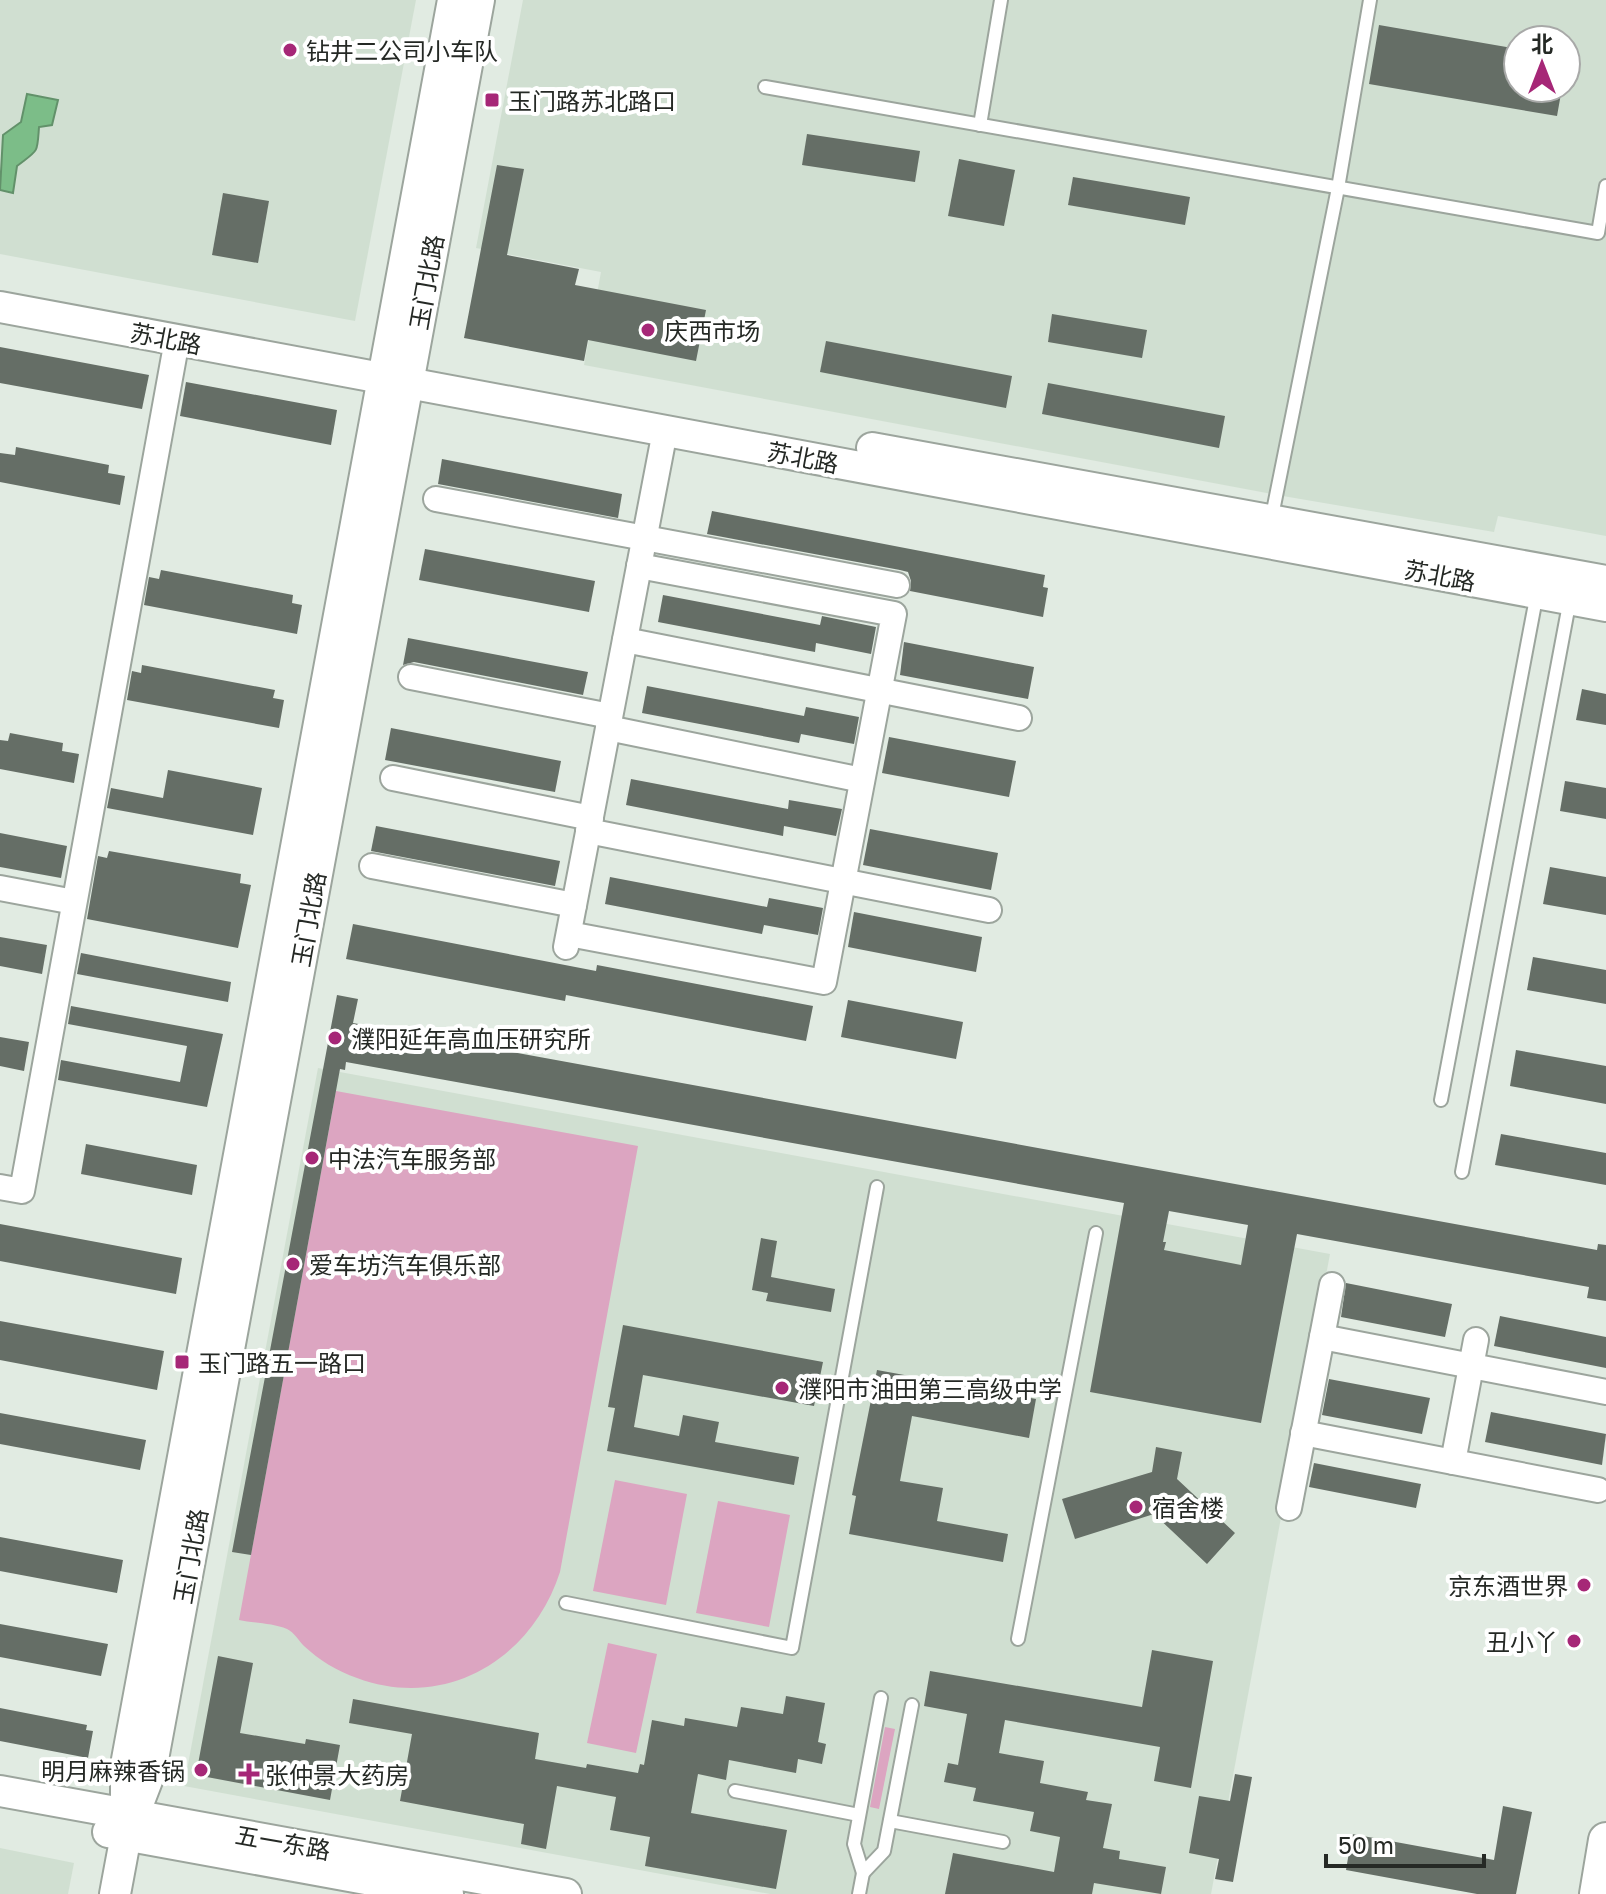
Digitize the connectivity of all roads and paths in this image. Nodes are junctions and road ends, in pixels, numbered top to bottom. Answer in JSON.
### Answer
{"nodes":[{"id":1,"x":453,"y":0,"type":"edge"},
{"id":2,"x":479,"y":0,"type":"edge"},
{"id":3,"x":1001,"y":0,"type":"edge"},
{"id":4,"x":1370,"y":0,"type":"edge"},
{"id":5,"x":765,"y":87,"type":"dead end"},
{"id":6,"x":980,"y":125,"type":"junction"},
{"id":7,"x":1606,"y":186,"type":"edge"},
{"id":8,"x":1338,"y":188,"type":"junction"},
{"id":9,"x":0,"y":287,"type":"edge"},
{"id":10,"x":0,"y":307,"type":"edge"},
{"id":11,"x":177,"y":340,"type":"junction"},
{"id":12,"x":397,"y":371,"type":"junction"},
{"id":13,"x":665,"y":431,"type":"junction"},
{"id":14,"x":436,"y":499,"type":"dead end"},
{"id":15,"x":1271,"y":521,"type":"junction"},
{"id":16,"x":644,"y":536,"type":"junction"},
{"id":17,"x":639,"y":566,"type":"junction"},
{"id":18,"x":1606,"y":581,"type":"edge"},
{"id":19,"x":897,"y":585,"type":"dead end"},
{"id":20,"x":1537,"y":593,"type":"junction"},
{"id":21,"x":1570,"y":599,"type":"junction"},
{"id":22,"x":1606,"y":606,"type":"edge"},
{"id":23,"x":625,"y":640,"type":"junction"},
{"id":24,"x":411,"y":677,"type":"dead end"},
{"id":25,"x":879,"y":689,"type":"junction"},
{"id":26,"x":1019,"y":718,"type":"dead end"},
{"id":27,"x":609,"y":722,"type":"junction"},
{"id":28,"x":393,"y":778,"type":"dead end"},
{"id":29,"x":862,"y":780,"type":"junction"},
{"id":30,"x":590,"y":824,"type":"junction"},
{"id":31,"x":372,"y":866,"type":"dead end"},
{"id":32,"x":843,"y":881,"type":"junction"},
{"id":33,"x":0,"y":888,"type":"edge"},
{"id":34,"x":74,"y":902,"type":"junction"},
{"id":35,"x":574,"y":905,"type":"junction"},
{"id":36,"x":989,"y":910,"type":"dead end"},
{"id":37,"x":1441,"y":1100,"type":"dead end"},
{"id":38,"x":1462,"y":1172,"type":"dead end"},
{"id":39,"x":0,"y":1187,"type":"edge"},
{"id":40,"x":877,"y":1187,"type":"dead end"},
{"id":41,"x":1096,"y":1233,"type":"dead end"},
{"id":42,"x":1332,"y":1285,"type":"dead end"},
{"id":43,"x":1322,"y":1337,"type":"junction"},
{"id":44,"x":1476,"y":1340,"type":"dead end"},
{"id":45,"x":1471,"y":1366,"type":"junction"},
{"id":46,"x":1606,"y":1392,"type":"edge"},
{"id":47,"x":1303,"y":1433,"type":"junction"},
{"id":48,"x":1453,"y":1462,"type":"junction"},
{"id":49,"x":1598,"y":1490,"type":"dead end"},
{"id":50,"x":1289,"y":1508,"type":"dead end"},
{"id":51,"x":566,"y":1603,"type":"dead end"},
{"id":52,"x":1018,"y":1639,"type":"dead end"},
{"id":53,"x":881,"y":1698,"type":"dead end"},
{"id":54,"x":912,"y":1705,"type":"dead end"},
{"id":55,"x":0,"y":1791,"type":"edge"},
{"id":56,"x":735,"y":1791,"type":"dead end"},
{"id":57,"x":0,"y":1811,"type":"edge"},
{"id":58,"x":859,"y":1815,"type":"junction"},
{"id":59,"x":128,"y":1821,"type":"junction"},
{"id":60,"x":890,"y":1821,"type":"junction"},
{"id":61,"x":1606,"y":1840,"type":"edge"},
{"id":62,"x":1003,"y":1842,"type":"dead end"},
{"id":63,"x":863,"y":1873,"type":"junction"},
{"id":64,"x":352,"y":1886,"type":"edge"},
{"id":65,"x":115,"y":1894,"type":"edge"},
{"id":66,"x":448,"y":1894,"type":"edge"},
{"id":67,"x":566,"y":1894,"type":"edge"},
{"id":68,"x":859,"y":1894,"type":"edge"},
{"id":69,"x":1597,"y":1894,"type":"edge"}],
"edges":[{"from":1,"to":12,"type":"street","name":"玉门北路"},
{"from":2,"to":12,"type":"street","name":"玉门北路"},
{"from":3,"to":6,"type":"lane"},
{"from":4,"to":8,"type":"lane"},
{"from":5,"to":6,"type":"lane"},
{"from":6,"to":8,"type":"lane"},
{"from":7,"to":8,"type":"lane"},
{"from":8,"to":15,"type":"lane"},
{"from":9,"to":12,"type":"street","name":"苏北路"},
{"from":10,"to":11,"type":"street","name":"苏北路"},
{"from":11,"to":12,"type":"street","name":"苏北路"},
{"from":11,"to":34,"type":"street"},
{"from":12,"to":13,"type":"street","name":"苏北路"},
{"from":12,"to":15,"type":"street","name":"苏北路"},
{"from":12,"to":59,"type":"street","name":"玉门北路"},
{"from":13,"to":16,"type":"street"},
{"from":13,"to":20,"type":"street","name":"苏北路"},
{"from":14,"to":16,"type":"street"},
{"from":15,"to":18,"type":"street","name":"苏北路"},
{"from":16,"to":17,"type":"street"},
{"from":16,"to":19,"type":"street"},
{"from":17,"to":23,"type":"street"},
{"from":17,"to":25,"type":"street"},
{"from":20,"to":21,"type":"street","name":"苏北路"},
{"from":20,"to":37,"type":"lane"},
{"from":21,"to":22,"type":"street","name":"苏北路"},
{"from":21,"to":38,"type":"lane"},
{"from":23,"to":25,"type":"street"},
{"from":23,"to":27,"type":"street"},
{"from":24,"to":27,"type":"street"},
{"from":25,"to":26,"type":"street"},
{"from":25,"to":29,"type":"street"},
{"from":27,"to":29,"type":"street"},
{"from":27,"to":30,"type":"street"},
{"from":28,"to":30,"type":"street"},
{"from":29,"to":32,"type":"street"},
{"from":30,"to":32,"type":"street"},
{"from":30,"to":35,"type":"street"},
{"from":31,"to":35,"type":"street"},
{"from":32,"to":35,"type":"street"},
{"from":32,"to":36,"type":"street"},
{"from":33,"to":34,"type":"street"},
{"from":34,"to":39,"type":"street"},
{"from":40,"to":51,"type":"lane"},
{"from":41,"to":52,"type":"lane"},
{"from":42,"to":43,"type":"street"},
{"from":43,"to":45,"type":"street"},
{"from":43,"to":47,"type":"street"},
{"from":44,"to":45,"type":"street"},
{"from":45,"to":46,"type":"street"},
{"from":45,"to":48,"type":"street"},
{"from":47,"to":48,"type":"street"},
{"from":47,"to":50,"type":"street"},
{"from":48,"to":49,"type":"street"},
{"from":53,"to":58,"type":"lane"},
{"from":54,"to":60,"type":"lane"},
{"from":55,"to":59,"type":"street","name":"五一东路"},
{"from":56,"to":58,"type":"lane"},
{"from":57,"to":59,"type":"street","name":"五一东路"},
{"from":58,"to":63,"type":"lane"},
{"from":59,"to":64,"type":"street","name":"五一东路"},
{"from":59,"to":65,"type":"street","name":"玉门北路"},
{"from":59,"to":67,"type":"street","name":"五一东路"},
{"from":60,"to":62,"type":"lane"},
{"from":60,"to":63,"type":"lane"},
{"from":61,"to":69,"type":"main road"},
{"from":63,"to":68,"type":"lane"},
{"from":64,"to":66,"type":"street","name":"五一东路"}]}
